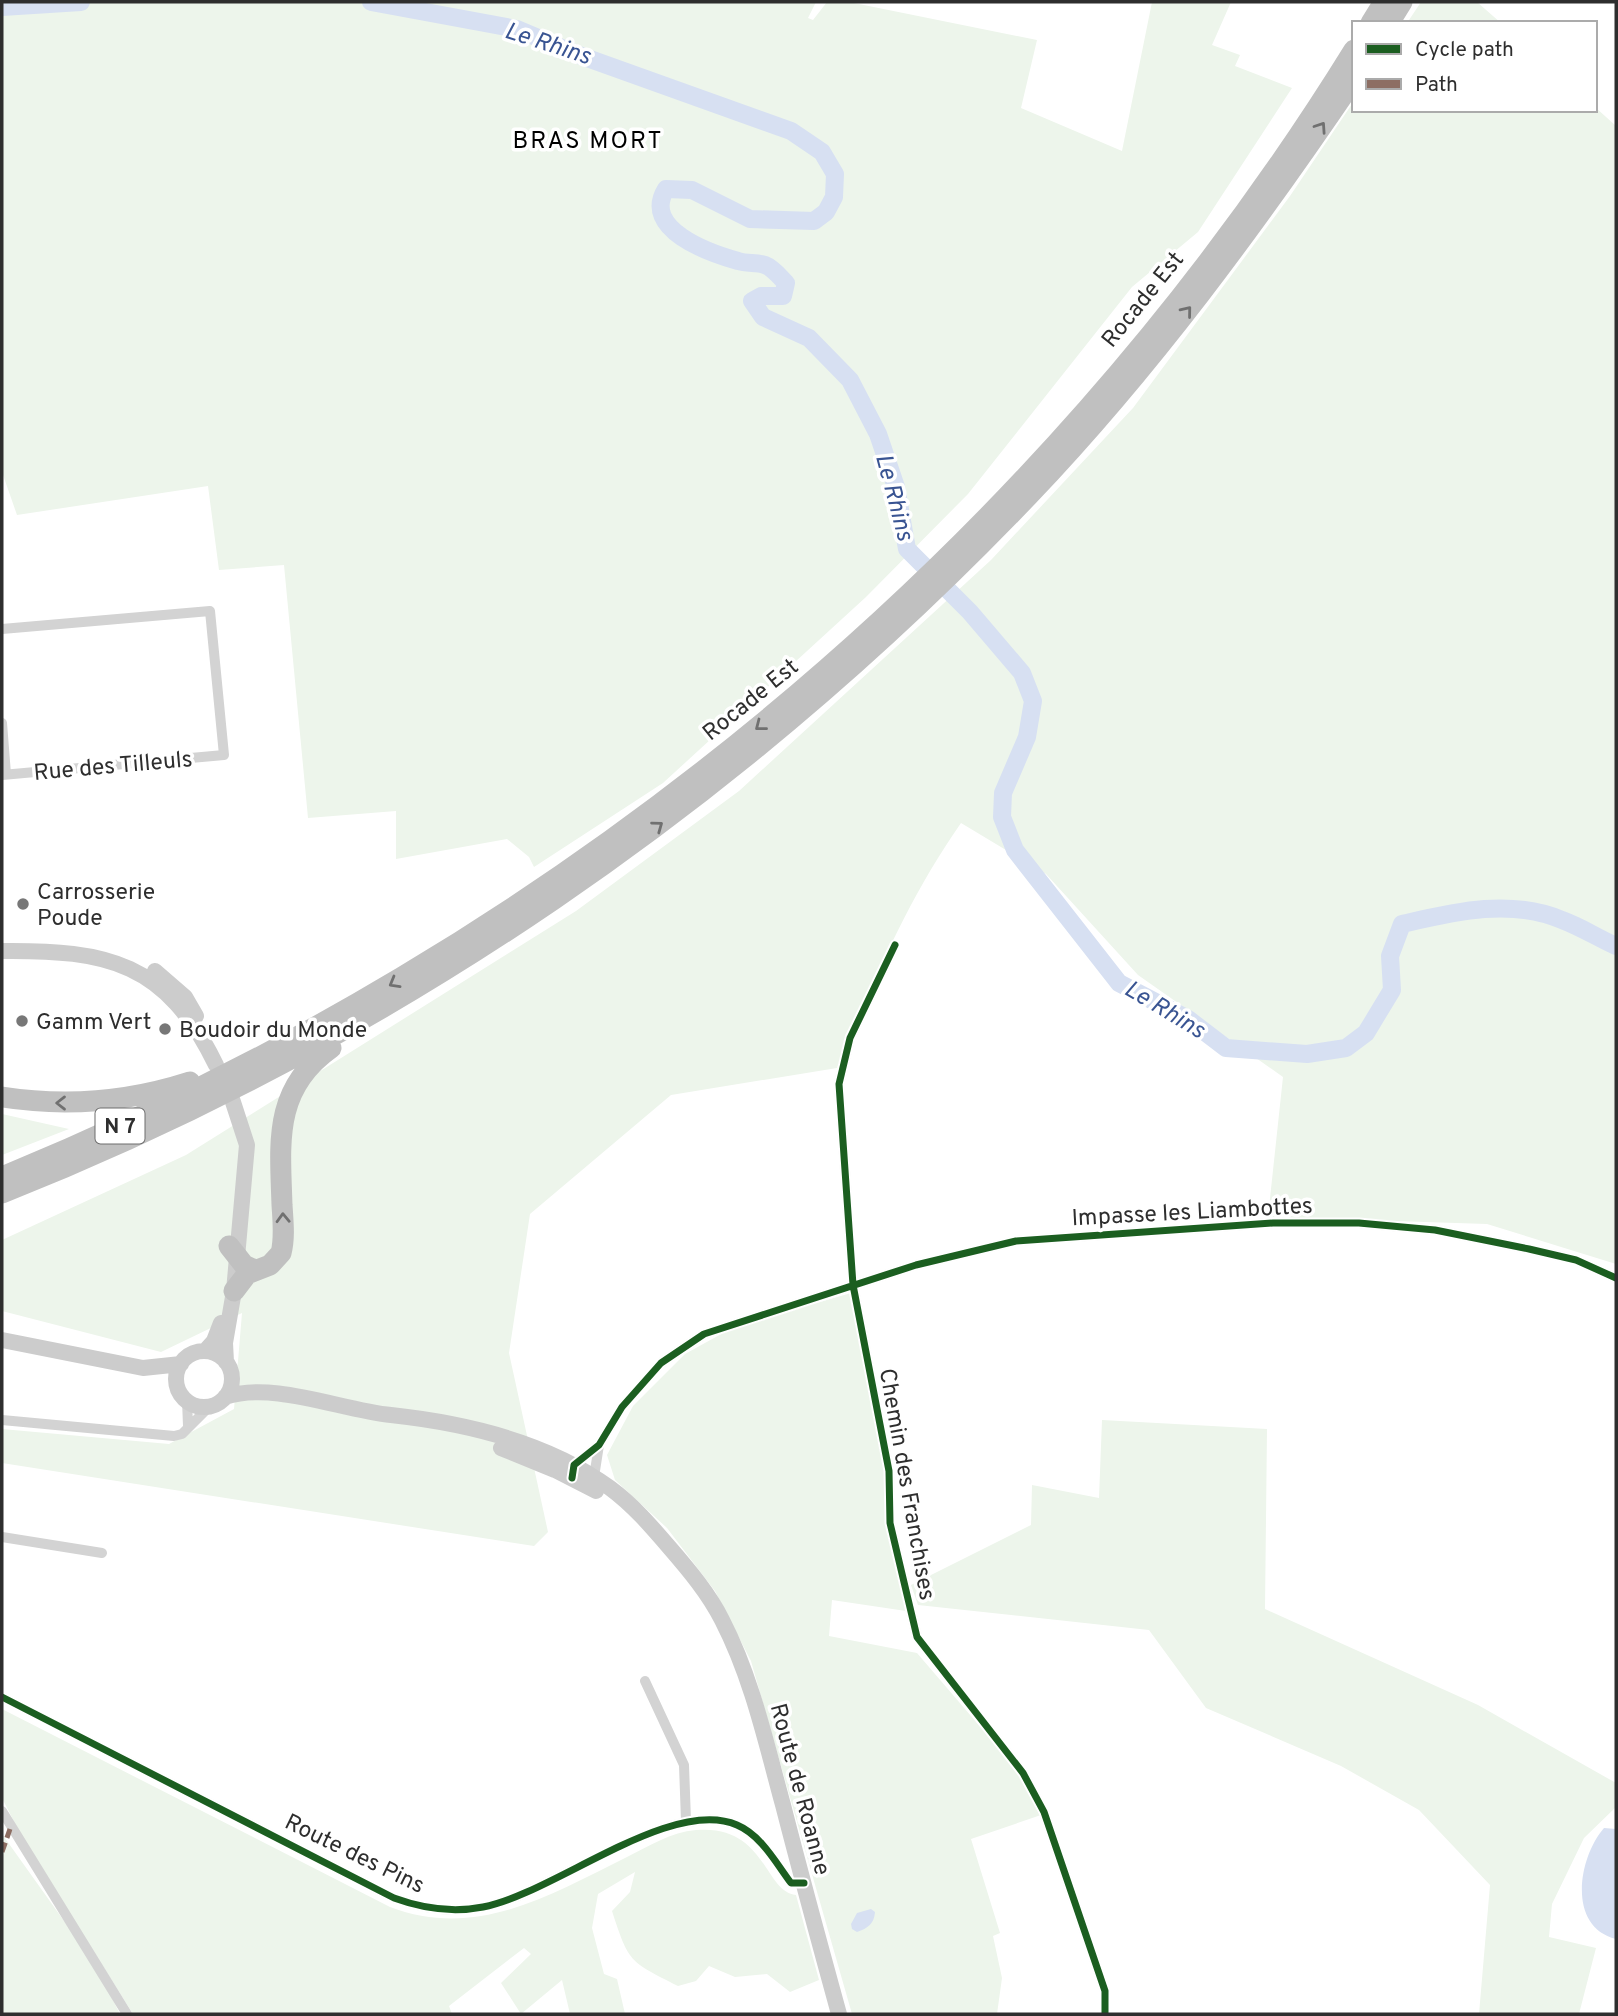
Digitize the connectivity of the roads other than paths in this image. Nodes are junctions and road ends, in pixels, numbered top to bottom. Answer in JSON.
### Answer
{"nodes":[{"id":1,"x":1384,"y":2,"type":"edge"},
{"id":2,"x":1402,"y":2,"type":"edge"},
{"id":3,"x":1372,"y":21,"type":"edge"},
{"id":4,"x":1390,"y":21,"type":"edge"},
{"id":5,"x":1348,"y":74,"type":"edge"},
{"id":6,"x":909,"y":604,"type":"junction"},
{"id":7,"x":2,"y":629,"type":"edge"},
{"id":8,"x":2,"y":723,"type":"edge"},
{"id":9,"x":4,"y":774,"type":"edge"},
{"id":10,"x":895,"y":945,"type":"dead end"},
{"id":11,"x":2,"y":951,"type":"edge"},
{"id":12,"x":406,"y":994,"type":"junction"},
{"id":13,"x":226,"y":1068,"type":"junction"},
{"id":14,"x":2,"y":1097,"type":"edge"},
{"id":15,"x":232,"y":1099,"type":"dead end"},
{"id":16,"x":2,"y":1177,"type":"edge"},
{"id":17,"x":2,"y":1193,"type":"edge"},
{"id":18,"x":240,"y":1258,"type":"junction"},
{"id":19,"x":1616,"y":1278,"type":"edge"},
{"id":20,"x":853,"y":1285,"type":"junction"},
{"id":21,"x":234,"y":1291,"type":"joint"},
{"id":22,"x":2,"y":1339,"type":"edge"},
{"id":23,"x":205,"y":1352,"type":"junction"},
{"id":24,"x":181,"y":1364,"type":"junction"},
{"id":25,"x":143,"y":1368,"type":"junction"},
{"id":26,"x":229,"y":1368,"type":"junction"},
{"id":27,"x":262,"y":1392,"type":"junction"},
{"id":28,"x":182,"y":1394,"type":"junction"},
{"id":29,"x":225,"y":1397,"type":"junction"},
{"id":30,"x":210,"y":1406,"type":"junction"},
{"id":31,"x":2,"y":1420,"type":"edge"},
{"id":32,"x":188,"y":1426,"type":"junction"},
{"id":33,"x":598,"y":1445,"type":"junction"},
{"id":34,"x":580,"y":1476,"type":"junction"},
{"id":35,"x":2,"y":1537,"type":"edge"},
{"id":36,"x":102,"y":1553,"type":"dead end"},
{"id":37,"x":645,"y":1681,"type":"dead end"},
{"id":38,"x":2,"y":1697,"type":"edge"},
{"id":39,"x":2,"y":1811,"type":"edge"},
{"id":40,"x":686,"y":1821,"type":"junction"},
{"id":41,"x":804,"y":1883,"type":"junction"},
{"id":42,"x":127,"y":2014,"type":"edge"},
{"id":43,"x":839,"y":2014,"type":"edge"},
{"id":44,"x":1105,"y":2014,"type":"edge"}],
"edges":[{"from":1,"to":3,"type":"highway"},
{"from":2,"to":4,"type":"highway"},
{"from":5,"to":6,"type":"highway","name":"Rocade Est"},
{"from":12,"to":6,"type":"highway","name":"Rocade Est","one_way":true},
{"from":6,"to":13,"type":"highway","name":"Rocade Est","one_way":true},
{"from":7,"to":9,"type":"street","name":"Rue des Tilleuls"},
{"from":8,"to":9,"type":"street"},
{"from":10,"to":20,"type":"street","name":"Chemin des Franchises"},
{"from":11,"to":13,"type":"main road"},
{"from":12,"to":17,"type":"highway","name":"Rocade Est"},
{"from":18,"to":12,"type":"highway","one_way":true},
{"from":13,"to":14,"type":"highway","one_way":true},
{"from":13,"to":16,"type":"highway","name":"Rocade Est","number":"N 7"},
{"from":15,"to":18,"type":"main road"},
{"from":18,"to":21,"type":"highway"},
{"from":18,"to":23,"type":"main road"},
{"from":19,"to":20,"type":"street","name":"Impasse les Liambottes"},
{"from":20,"to":33,"type":"street","name":"Impasse les Liambottes"},
{"from":20,"to":44,"type":"street","name":"Chemin des Franchises"},
{"from":21,"to":26,"type":"main road"},
{"from":22,"to":25,"type":"main road"},
{"from":23,"to":24,"type":"main road"},
{"from":23,"to":26,"type":"main road"},
{"from":24,"to":25,"type":"main road"},
{"from":24,"to":28,"type":"main road"},
{"from":25,"to":28,"type":"main road"},
{"from":26,"to":27,"type":"main road"},
{"from":26,"to":29,"type":"main road"},
{"from":27,"to":29,"type":"main road"},
{"from":27,"to":34,"type":"main road","name":"Route de Roanne"},
{"from":28,"to":30,"type":"main road"},
{"from":28,"to":32,"type":"street"},
{"from":29,"to":30,"type":"main road"},
{"from":30,"to":32,"type":"street"},
{"from":31,"to":32,"type":"street"},
{"from":33,"to":34,"type":"street"},
{"from":33,"to":34,"type":"street"},
{"from":34,"to":41,"type":"main road","name":"Route de Roanne"},
{"from":35,"to":36,"type":"street"},
{"from":37,"to":40,"type":"street"},
{"from":38,"to":40,"type":"street","name":"Route des Pins"},
{"from":39,"to":42,"type":"street"},
{"from":40,"to":41,"type":"street","name":"Route des Pins"},
{"from":41,"to":43,"type":"main road","name":"Route de Roanne"}]}
